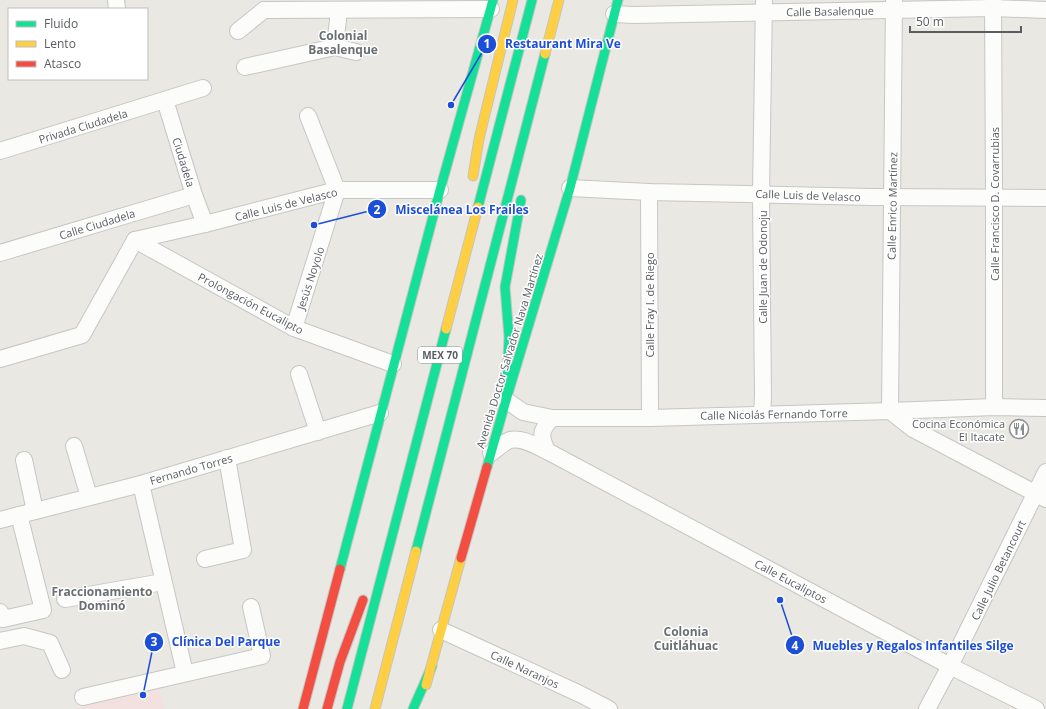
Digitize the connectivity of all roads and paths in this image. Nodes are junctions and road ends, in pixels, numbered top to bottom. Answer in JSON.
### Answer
{"nodes":[{"id":1,"x":513,"y":0,"type":"edge"},
{"id":2,"x":532,"y":0,"type":"edge"},
{"id":3,"x":559,"y":0,"type":"edge"},
{"id":4,"x":492,"y":4,"type":"edge"},
{"id":5,"x":993,"y":4,"type":"edge"},
{"id":6,"x":264,"y":5,"type":"edge"},
{"id":7,"x":393,"y":5,"type":"edge"},
{"id":8,"x":894,"y":5,"type":"edge"},
{"id":9,"x":764,"y":6,"type":"edge"},
{"id":10,"x":616,"y":7,"type":"edge"},
{"id":11,"x":339,"y":10,"type":"junction"},
{"id":12,"x":1046,"y":10,"type":"edge"},
{"id":13,"x":238,"y":31,"type":"dead end"},
{"id":14,"x":335,"y":48,"type":"junction"},
{"id":15,"x":356,"y":52,"type":"dead end"},
{"id":16,"x":245,"y":68,"type":"dead end"},
{"id":17,"x":202,"y":88,"type":"dead end"},
{"id":18,"x":535,"y":95,"type":"junction"},
{"id":19,"x":165,"y":100,"type":"junction"},
{"id":20,"x":308,"y":116,"type":"dead end"},
{"id":21,"x":0,"y":151,"type":"edge"},
{"id":22,"x":528,"y":155,"type":"dead end"},
{"id":23,"x":471,"y":186,"type":"dead end"},
{"id":24,"x":570,"y":188,"type":"junction"},
{"id":25,"x":338,"y":190,"type":"junction"},
{"id":26,"x":440,"y":190,"type":"junction"},
{"id":27,"x":649,"y":192,"type":"junction"},
{"id":28,"x":522,"y":193,"type":"dead end"},
{"id":29,"x":761,"y":194,"type":"junction"},
{"id":30,"x":194,"y":195,"type":"junction"},
{"id":31,"x":892,"y":197,"type":"junction"},
{"id":32,"x":994,"y":197,"type":"junction"},
{"id":33,"x":1046,"y":198,"type":"edge"},
{"id":34,"x":468,"y":210,"type":"dead end"},
{"id":35,"x":205,"y":224,"type":"junction"},
{"id":36,"x":135,"y":240,"type":"junction"},
{"id":37,"x":0,"y":253,"type":"edge"},
{"id":38,"x":464,"y":261,"type":"junction"},
{"id":39,"x":294,"y":328,"type":"junction"},
{"id":40,"x":0,"y":359,"type":"edge"},
{"id":41,"x":393,"y":364,"type":"junction"},
{"id":42,"x":299,"y":374,"type":"dead end"},
{"id":43,"x":506,"y":400,"type":"junction"},
{"id":44,"x":994,"y":407,"type":"junction"},
{"id":45,"x":1046,"y":408,"type":"edge"},
{"id":46,"x":890,"y":411,"type":"junction"},
{"id":47,"x":380,"y":413,"type":"junction"},
{"id":48,"x":762,"y":414,"type":"junction"},
{"id":49,"x":552,"y":418,"type":"junction"},
{"id":50,"x":650,"y":418,"type":"junction"},
{"id":51,"x":318,"y":432,"type":"junction"},
{"id":52,"x":74,"y":446,"type":"dead end"},
{"id":53,"x":547,"y":451,"type":"junction"},
{"id":54,"x":491,"y":453,"type":"junction"},
{"id":55,"x":227,"y":458,"type":"junction"},
{"id":56,"x":24,"y":460,"type":"dead end"},
{"id":57,"x":1046,"y":472,"type":"edge"},
{"id":58,"x":407,"y":481,"type":"junction"},
{"id":59,"x":141,"y":484,"type":"junction"},
{"id":60,"x":1041,"y":496,"type":"edge"},
{"id":61,"x":89,"y":497,"type":"junction"},
{"id":62,"x":35,"y":511,"type":"junction"},
{"id":63,"x":19,"y":515,"type":"junction"},
{"id":64,"x":0,"y":520,"type":"edge"},
{"id":65,"x":205,"y":558,"type":"dead end"},
{"id":66,"x":375,"y":568,"type":"dead end"},
{"id":67,"x":163,"y":582,"type":"junction"},
{"id":68,"x":366,"y":590,"type":"dead end"},
{"id":69,"x":65,"y":599,"type":"dead end"},
{"id":70,"x":251,"y":607,"type":"dead end"},
{"id":71,"x":2,"y":616,"type":"edge"},
{"id":72,"x":441,"y":630,"type":"junction"},
{"id":73,"x":0,"y":641,"type":"edge"},
{"id":74,"x":432,"y":666,"type":"junction"},
{"id":75,"x":950,"y":666,"type":"junction"},
{"id":76,"x":62,"y":670,"type":"dead end"},
{"id":77,"x":185,"y":673,"type":"junction"},
{"id":78,"x":83,"y":697,"type":"dead end"},
{"id":79,"x":303,"y":709,"type":"edge"},
{"id":80,"x":328,"y":709,"type":"edge"},
{"id":81,"x":347,"y":709,"type":"edge"},
{"id":82,"x":375,"y":709,"type":"edge"},
{"id":83,"x":413,"y":709,"type":"edge"},
{"id":84,"x":420,"y":709,"type":"edge"},
{"id":85,"x":609,"y":709,"type":"edge"},
{"id":86,"x":927,"y":709,"type":"edge"},
{"id":87,"x":1036,"y":709,"type":"edge"}],
"edges":[{"from":1,"to":23,"type":"main road"},
{"from":2,"to":38,"type":"main road","number":"MEX 70"},
{"from":3,"to":18,"type":"main road","number":"MEX 70"},
{"from":4,"to":7,"type":"street"},
{"from":4,"to":26,"type":"main road"},
{"from":5,"to":8,"type":"street","name":"Calle Basalenque"},
{"from":5,"to":12,"type":"street","name":"Calle Basalenque"},
{"from":5,"to":32,"type":"street","name":"Calle Francisco D. Covarrubias"},
{"from":6,"to":11,"type":"street"},
{"from":6,"to":13,"type":"street"},
{"from":7,"to":11,"type":"street"},
{"from":8,"to":9,"type":"street","name":"Calle Basalenque"},
{"from":8,"to":31,"type":"street","name":"Calle Enrico Martínez"},
{"from":9,"to":10,"type":"street","name":"Calle Basalenque"},
{"from":9,"to":29,"type":"street","name":"Calle Juan de Odonoju"},
{"from":10,"to":24,"type":"main road","name":"Avenida Doctor Salvador Nava Martínez"},
{"from":11,"to":14,"type":"street"},
{"from":14,"to":15,"type":"street"},
{"from":14,"to":16,"type":"street"},
{"from":17,"to":19,"type":"street","name":"Privada Ciudadela"},
{"from":18,"to":22,"type":"main road"},
{"from":18,"to":82,"type":"main road","number":"MEX 70"},
{"from":19,"to":21,"type":"street","name":"Privada Ciudadela"},
{"from":19,"to":30,"type":"street","name":"Ciudadela"},
{"from":20,"to":25,"type":"street"},
{"from":24,"to":27,"type":"street","name":"Calle Luis de Velasco"},
{"from":24,"to":43,"type":"main road","name":"Avenida Doctor Salvador Nava Martínez"},
{"from":25,"to":26,"type":"street","name":"Calle Luis de Velasco"},
{"from":25,"to":35,"type":"street","name":"Calle Luis de Velasco"},
{"from":25,"to":39,"type":"street","name":"Jesús Noyolo"},
{"from":26,"to":41,"type":"main road"},
{"from":27,"to":29,"type":"street","name":"Calle Luis de Velasco"},
{"from":27,"to":50,"type":"street","name":"Calle Fray I. de Riego"},
{"from":28,"to":43,"type":"main road"},
{"from":29,"to":31,"type":"street","name":"Calle Luis de Velasco"},
{"from":29,"to":48,"type":"street","name":"Calle Juan de Odonoju"},
{"from":30,"to":35,"type":"street","name":"Ciudadela"},
{"from":30,"to":37,"type":"street","name":"Calle Ciudadela"},
{"from":31,"to":32,"type":"street","name":"Calle Luis de Velasco"},
{"from":31,"to":46,"type":"street","name":"Calle Enrico Martínez"},
{"from":32,"to":33,"type":"street","name":"Calle Luis de Velasco"},
{"from":32,"to":44,"type":"street","name":"Calle Francisco D. Covarrubias"},
{"from":34,"to":38,"type":"main road"},
{"from":35,"to":36,"type":"street","name":"Calle Luis de Velasco"},
{"from":36,"to":39,"type":"street","name":"Prolongación Eucalipto"},
{"from":36,"to":40,"type":"street"},
{"from":38,"to":58,"type":"main road","number":"MEX 70"},
{"from":39,"to":41,"type":"street","name":"Prolongación Eucalipto"},
{"from":41,"to":47,"type":"main road"},
{"from":42,"to":51,"type":"street"},
{"from":43,"to":49,"type":"street","name":"Calle Nicolás Fernando Torre"},
{"from":43,"to":54,"type":"main road","name":"Avenida Doctor Salvador Nava Martínez"},
{"from":44,"to":45,"type":"street","name":"Calle Nicolás Fernando Torre"},
{"from":44,"to":46,"type":"street","name":"Calle Nicolás Fernando Torre"},
{"from":46,"to":48,"type":"street","name":"Calle Nicolás Fernando Torre"},
{"from":46,"to":60,"type":"street"},
{"from":47,"to":51,"type":"street","name":"Fernando Torres"},
{"from":47,"to":79,"type":"main road"},
{"from":48,"to":50,"type":"street","name":"Calle Nicolás Fernando Torre"},
{"from":49,"to":50,"type":"street","name":"Calle Nicolás Fernando Torre"},
{"from":49,"to":53,"type":"street"},
{"from":51,"to":55,"type":"street","name":"Fernando Torres"},
{"from":52,"to":61,"type":"street"},
{"from":53,"to":54,"type":"street","name":"Calle Eucaliptos"},
{"from":53,"to":75,"type":"street","name":"Calle Eucaliptos"},
{"from":54,"to":72,"type":"main road","name":"Avenida Doctor Salvador Nava Martínez"},
{"from":55,"to":59,"type":"street","name":"Fernando Torres"},
{"from":55,"to":65,"type":"street"},
{"from":56,"to":62,"type":"street"},
{"from":57,"to":60,"type":"street","name":"Calle Julio Betancourt"},
{"from":58,"to":66,"type":"main road"},
{"from":58,"to":81,"type":"main road","number":"MEX 70"},
{"from":59,"to":61,"type":"street","name":"Fernando Torres"},
{"from":59,"to":67,"type":"street"},
{"from":60,"to":75,"type":"street","name":"Calle Julio Betancourt"},
{"from":61,"to":62,"type":"street","name":"Fernando Torres"},
{"from":62,"to":63,"type":"street","name":"Fernando Torres"},
{"from":63,"to":64,"type":"street","name":"Fernando Torres"},
{"from":63,"to":71,"type":"street"},
{"from":67,"to":69,"type":"street"},
{"from":67,"to":77,"type":"street"},
{"from":68,"to":80,"type":"main road"},
{"from":70,"to":77,"type":"street"},
{"from":72,"to":74,"type":"main road","name":"Avenida Doctor Salvador Nava Martínez"},
{"from":72,"to":85,"type":"street","name":"Calle Naranjos"},
{"from":73,"to":76,"type":"street"},
{"from":74,"to":83,"type":"main road"},
{"from":74,"to":84,"type":"main road","name":"Avenida Doctor Salvador Nava Martínez"},
{"from":75,"to":86,"type":"street","name":"Calle Julio Betancourt"},
{"from":75,"to":87,"type":"street","name":"Calle Eucaliptos"},
{"from":77,"to":78,"type":"street"}]}
